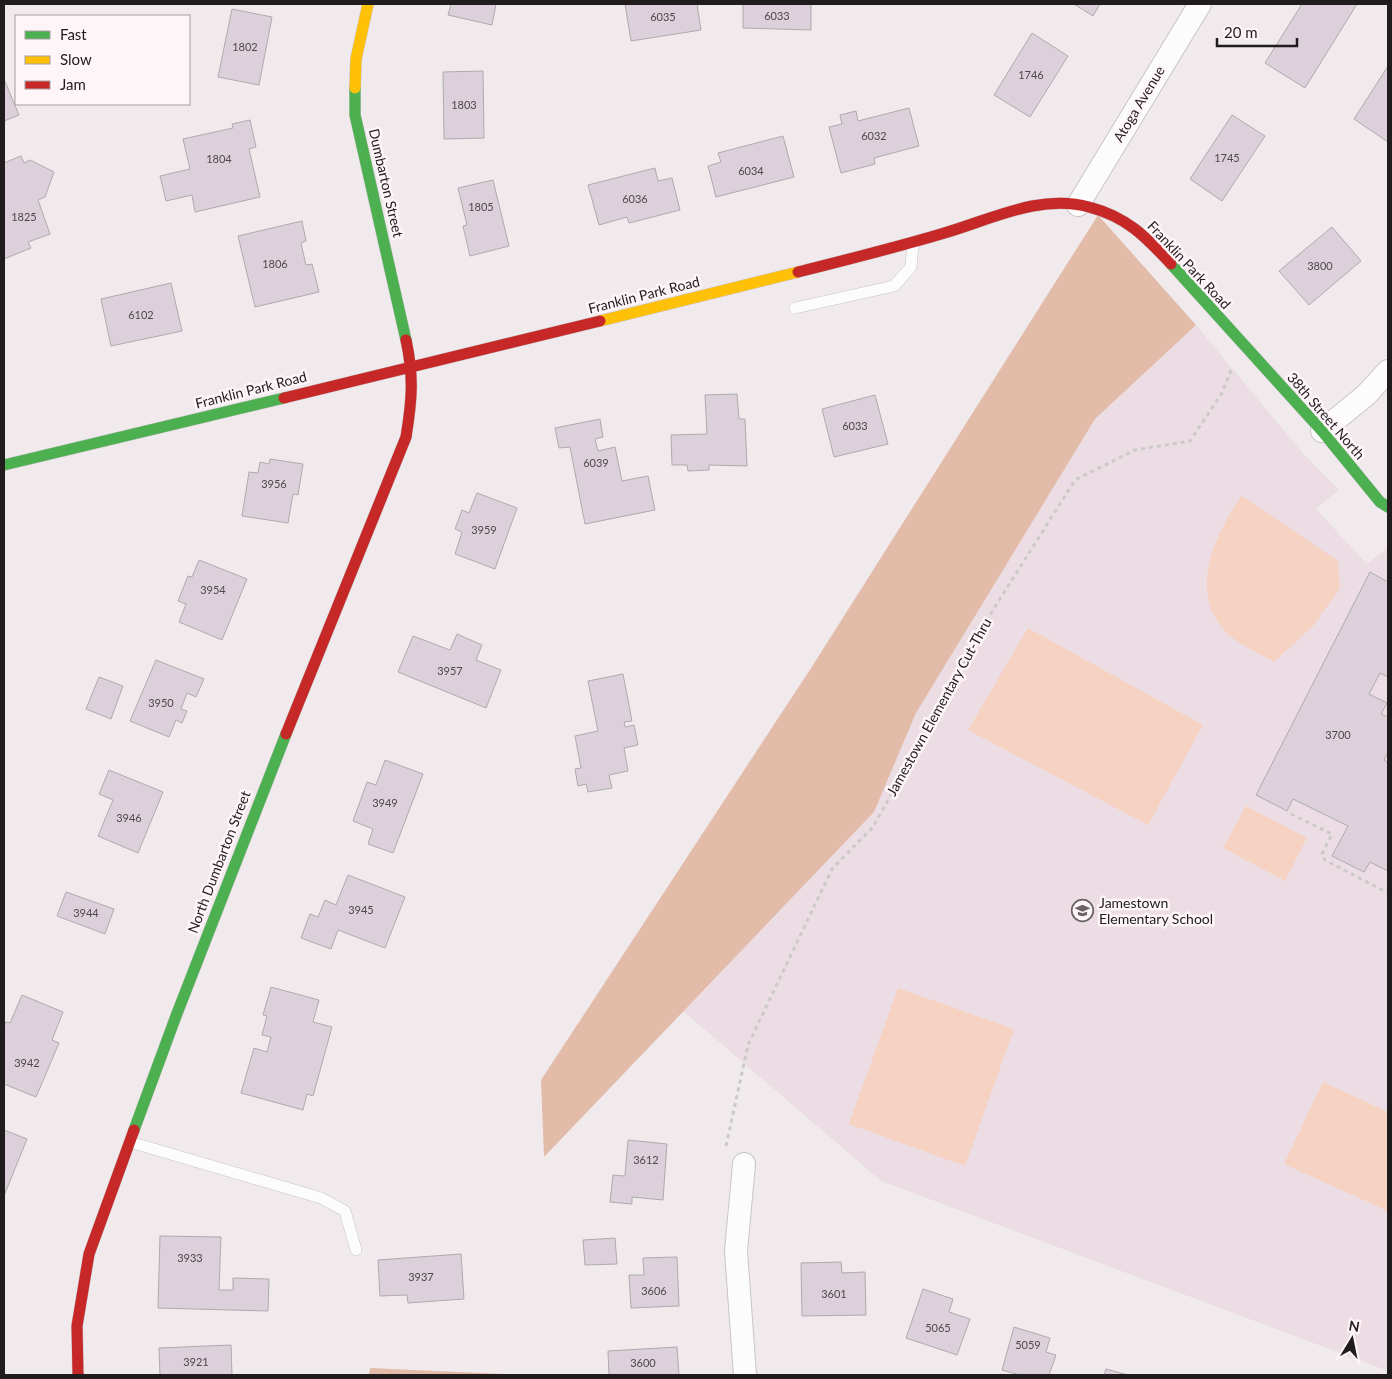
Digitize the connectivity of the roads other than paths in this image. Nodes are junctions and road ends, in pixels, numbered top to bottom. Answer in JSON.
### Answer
{"nodes":[{"id":1,"x":368,"y":4,"type":"edge"},
{"id":2,"x":1200,"y":4,"type":"edge"},
{"id":3,"x":1078,"y":205,"type":"junction"},
{"id":4,"x":913,"y":242,"type":"junction"},
{"id":5,"x":795,"y":308,"type":"dead end"},
{"id":6,"x":1240,"y":344,"type":"joint"},
{"id":7,"x":412,"y":367,"type":"junction"},
{"id":8,"x":1388,"y":371,"type":"edge"},
{"id":9,"x":1322,"y":432,"type":"junction"},
{"id":10,"x":4,"y":465,"type":"edge"},
{"id":11,"x":1388,"y":507,"type":"edge"},
{"id":12,"x":130,"y":1142,"type":"junction"},
{"id":13,"x":744,"y":1164,"type":"dead end"},
{"id":14,"x":356,"y":1250,"type":"dead end"},
{"id":15,"x":78,"y":1375,"type":"edge"},
{"id":16,"x":745,"y":1375,"type":"edge"}],
"edges":[{"from":1,"to":7,"type":"street","name":"Dumbarton Street"},
{"from":2,"to":3,"type":"street","name":"Atoga Avenue"},
{"from":3,"to":4,"type":"street","name":"Franklin Park Road"},
{"from":3,"to":6,"type":"street","name":"Franklin Park Road"},
{"from":4,"to":5,"type":"lane"},
{"from":4,"to":7,"type":"street","name":"Franklin Park Road"},
{"from":6,"to":9,"type":"street","name":"38th Street North"},
{"from":7,"to":10,"type":"street","name":"Franklin Park Road"},
{"from":7,"to":12,"type":"street","name":"North Dumbarton Street"},
{"from":8,"to":9,"type":"street"},
{"from":9,"to":11,"type":"street","name":"38th Street North"},
{"from":12,"to":14,"type":"lane"},
{"from":12,"to":15,"type":"street","name":"North Dumbarton Street"},
{"from":13,"to":16,"type":"street"}]}
